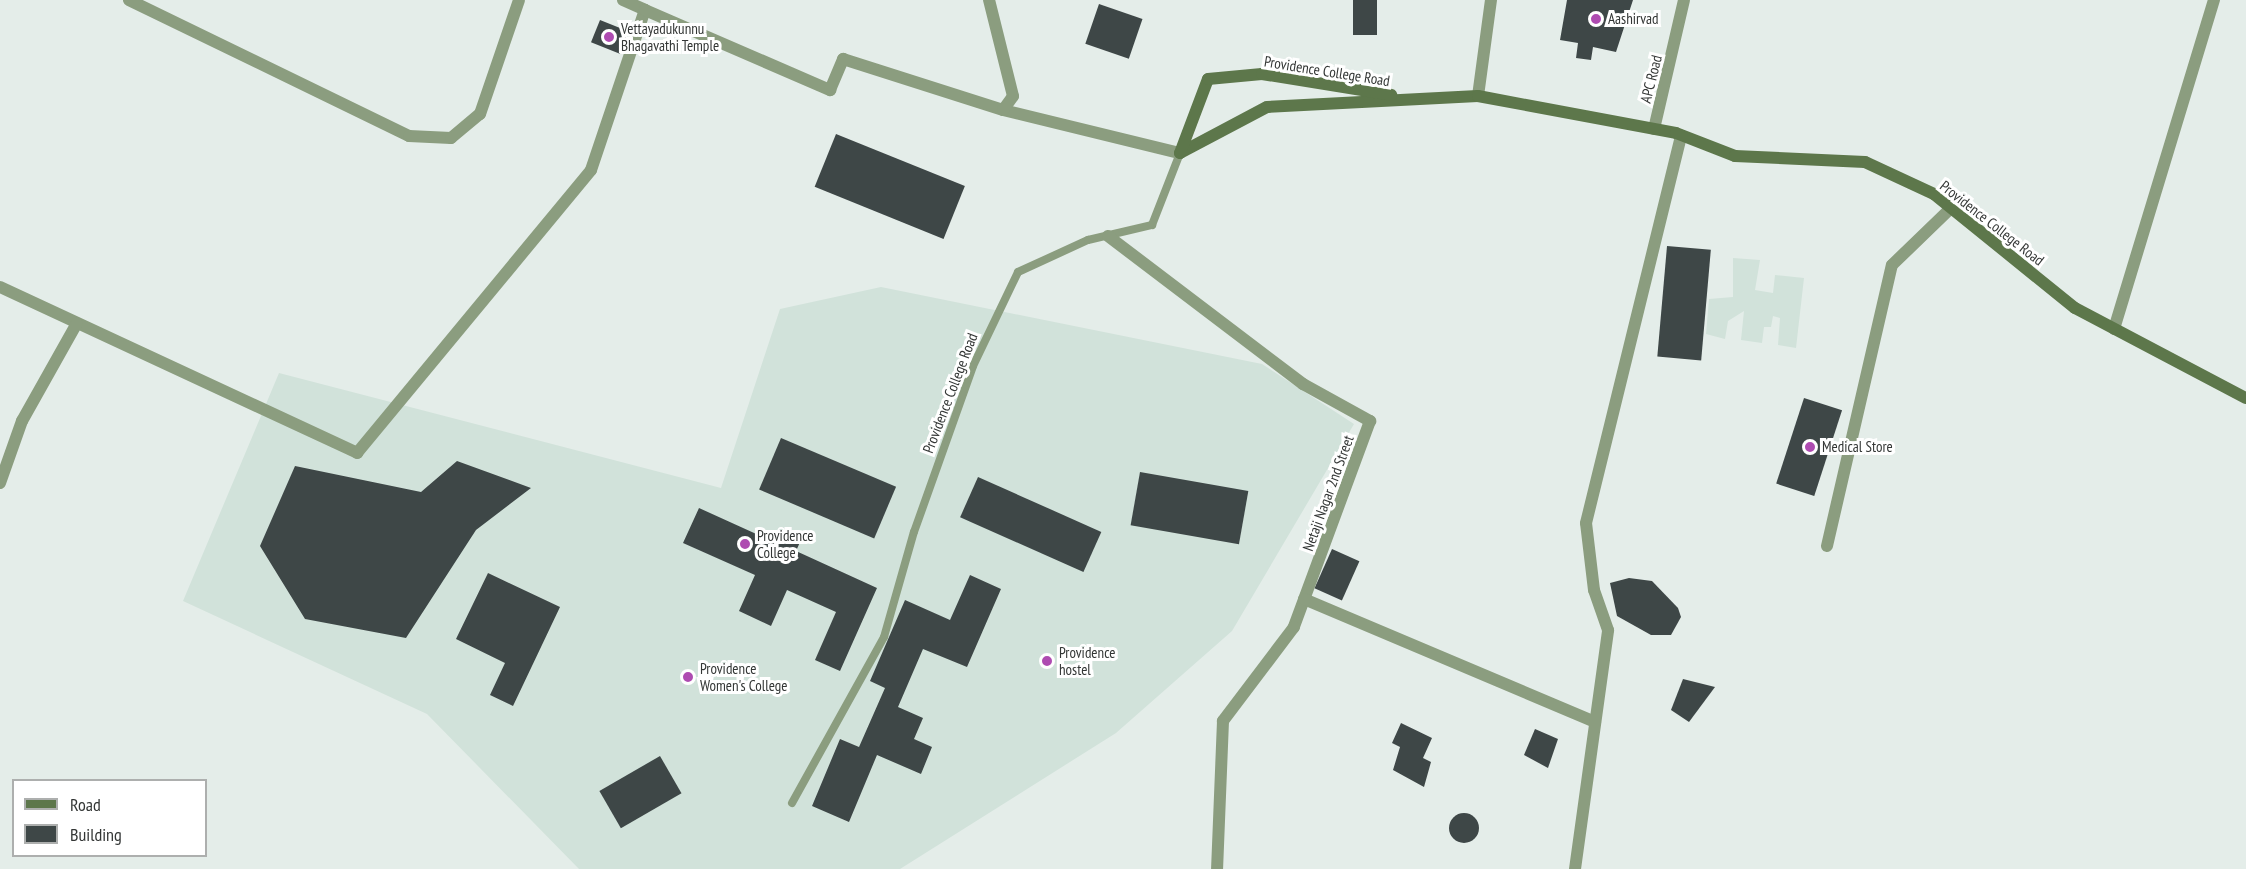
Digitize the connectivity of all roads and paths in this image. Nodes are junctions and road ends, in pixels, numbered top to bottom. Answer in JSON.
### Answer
{"nodes":[{"id":1,"x":129,"y":0,"type":"edge"},
{"id":2,"x":519,"y":0,"type":"edge"},
{"id":3,"x":624,"y":0,"type":"edge"},
{"id":4,"x":989,"y":0,"type":"edge"},
{"id":5,"x":1491,"y":0,"type":"edge"},
{"id":6,"x":1684,"y":0,"type":"edge"},
{"id":7,"x":2214,"y":0,"type":"edge"},
{"id":8,"x":645,"y":10,"type":"junction"},
{"id":9,"x":1478,"y":96,"type":"junction"},
{"id":10,"x":1413,"y":99,"type":"junction"},
{"id":11,"x":1003,"y":110,"type":"junction"},
{"id":12,"x":1654,"y":129,"type":"junction"},
{"id":13,"x":1681,"y":135,"type":"junction"},
{"id":14,"x":1180,"y":153,"type":"junction"},
{"id":15,"x":1952,"y":208,"type":"junction"},
{"id":16,"x":1108,"y":236,"type":"junction"},
{"id":17,"x":0,"y":287,"type":"edge"},
{"id":18,"x":77,"y":323,"type":"junction"},
{"id":19,"x":2114,"y":329,"type":"junction"},
{"id":20,"x":2246,"y":398,"type":"edge"},
{"id":21,"x":0,"y":483,"type":"edge"},
{"id":22,"x":1827,"y":546,"type":"dead end"},
{"id":23,"x":1304,"y":599,"type":"junction"},
{"id":24,"x":1595,"y":722,"type":"junction"},
{"id":25,"x":792,"y":803,"type":"dead end"},
{"id":26,"x":1217,"y":869,"type":"edge"},
{"id":27,"x":1575,"y":869,"type":"edge"}],
"edges":[{"from":1,"to":2,"type":"street"},
{"from":3,"to":8,"type":"street"},
{"from":4,"to":11,"type":"street"},
{"from":5,"to":9,"type":"street"},
{"from":6,"to":12,"type":"street","name":"APC Road"},
{"from":7,"to":19,"type":"street"},
{"from":8,"to":11,"type":"street"},
{"from":8,"to":18,"type":"street"},
{"from":9,"to":10,"type":"street","name":"Providence College Road"},
{"from":9,"to":12,"type":"street","name":"Providence College Road"},
{"from":10,"to":14,"type":"street","name":"Providence College Road"},
{"from":10,"to":14,"type":"street","name":"Providence College Road"},
{"from":11,"to":14,"type":"street"},
{"from":12,"to":13,"type":"street","name":"Providence College Road"},
{"from":13,"to":15,"type":"street","name":"Providence College Road"},
{"from":13,"to":24,"type":"street"},
{"from":14,"to":16,"type":"lane","name":"Providence College Road"},
{"from":15,"to":19,"type":"street","name":"Providence College Road"},
{"from":15,"to":22,"type":"street"},
{"from":16,"to":23,"type":"street","name":"Netaji Nagar 2nd Street"},
{"from":16,"to":25,"type":"lane","name":"Providence College Road"},
{"from":17,"to":18,"type":"street"},
{"from":18,"to":21,"type":"street"},
{"from":19,"to":20,"type":"street","name":"Providence College Road"},
{"from":23,"to":24,"type":"street"},
{"from":23,"to":26,"type":"street","name":"Netaji Nagar 2nd Street"},
{"from":24,"to":27,"type":"street"}]}
